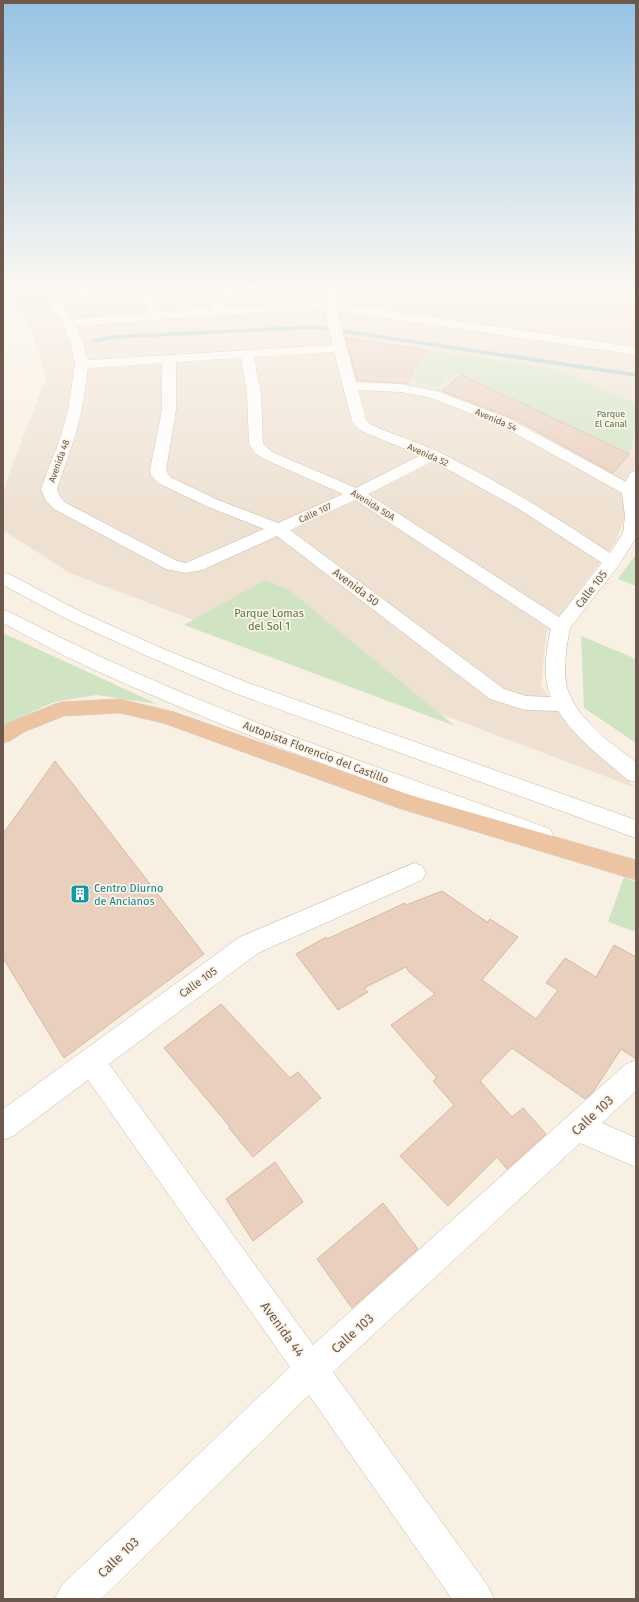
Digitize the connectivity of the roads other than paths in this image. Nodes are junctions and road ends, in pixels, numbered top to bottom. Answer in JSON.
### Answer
{"nodes":[{"id":1,"x":82,"y":364,"type":"edge"},
{"id":2,"x":169,"y":365,"type":"edge"},
{"id":3,"x":249,"y":365,"type":"edge"},
{"id":4,"x":344,"y":365,"type":"edge"},
{"id":5,"x":350,"y":386,"type":"junction"},
{"id":6,"x":433,"y":455,"type":"junction"},
{"id":7,"x":633,"y":484,"type":"edge"},
{"id":8,"x":356,"y":494,"type":"junction"},
{"id":9,"x":279,"y":529,"type":"junction"},
{"id":10,"x":612,"y":562,"type":"junction"},
{"id":11,"x":196,"y":566,"type":"joint"},
{"id":12,"x":3,"y":578,"type":"edge"},
{"id":13,"x":3,"y":616,"type":"edge"},
{"id":14,"x":562,"y":627,"type":"junction"},
{"id":15,"x":564,"y":704,"type":"junction"},
{"id":16,"x":3,"y":736,"type":"edge"},
{"id":17,"x":636,"y":774,"type":"edge"},
{"id":18,"x":636,"y":829,"type":"edge"},
{"id":19,"x":636,"y":869,"type":"edge"},
{"id":20,"x":414,"y":873,"type":"dead end"},
{"id":21,"x":90,"y":1061,"type":"junction"},
{"id":22,"x":636,"y":1073,"type":"edge"},
{"id":23,"x":3,"y":1126,"type":"edge"},
{"id":24,"x":578,"y":1127,"type":"junction"},
{"id":25,"x":636,"y":1153,"type":"edge"},
{"id":26,"x":312,"y":1370,"type":"junction"},
{"id":27,"x":74,"y":1599,"type":"edge"},
{"id":28,"x":475,"y":1599,"type":"edge"}],
"edges":[{"from":1,"to":11,"type":"street","name":"Avenida 48"},
{"from":2,"to":9,"type":"street","name":"Avenida 50"},
{"from":3,"to":8,"type":"street","name":"Avenida 50A"},
{"from":4,"to":5,"type":"street","name":"Avenida 52"},
{"from":5,"to":6,"type":"street","name":"Avenida 52"},
{"from":5,"to":7,"type":"street","name":"Avenida 54"},
{"from":6,"to":8,"type":"street","name":"Calle 107"},
{"from":6,"to":10,"type":"street","name":"Avenida 52"},
{"from":7,"to":10,"type":"street","name":"Calle 105"},
{"from":8,"to":9,"type":"street","name":"Calle 107"},
{"from":8,"to":14,"type":"street","name":"Avenida 50A"},
{"from":9,"to":11,"type":"street","name":"Calle 107"},
{"from":9,"to":15,"type":"street","name":"Avenida 50"},
{"from":10,"to":14,"type":"street","name":"Calle 105"},
{"from":12,"to":18,"type":"street"},
{"from":13,"to":19,"type":"street","name":"Autopista Florencio del Castillo"},
{"from":14,"to":15,"type":"street","name":"Calle 105"},
{"from":15,"to":17,"type":"street"},
{"from":16,"to":19,"type":"highway"},
{"from":20,"to":21,"type":"street","name":"Calle 105"},
{"from":21,"to":23,"type":"street","name":"Calle 105"},
{"from":21,"to":26,"type":"street","name":"Avenida 44"},
{"from":22,"to":24,"type":"street","name":"Calle 103"},
{"from":24,"to":25,"type":"street"},
{"from":24,"to":26,"type":"street","name":"Calle 103"},
{"from":26,"to":27,"type":"street","name":"Calle 103"},
{"from":26,"to":28,"type":"street","name":"Avenida 44"}]}
